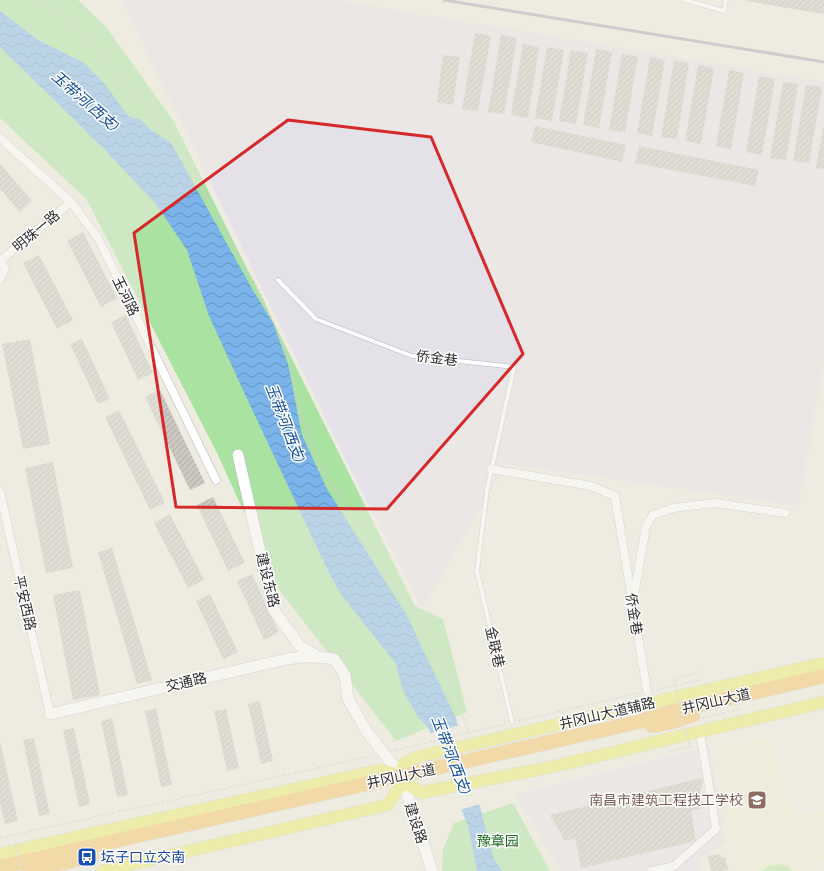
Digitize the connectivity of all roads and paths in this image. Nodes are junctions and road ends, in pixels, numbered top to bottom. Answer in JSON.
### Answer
{"nodes":[{"id":1,"x":41,"y":0,"type":"edge"},
{"id":2,"x":685,"y":0,"type":"edge"},
{"id":3,"x":726,"y":0,"type":"edge"},
{"id":4,"x":0,"y":138,"type":"edge"},
{"id":5,"x":71,"y":202,"type":"junction"},
{"id":6,"x":0,"y":260,"type":"edge"},
{"id":7,"x":0,"y":279,"type":"edge"},
{"id":8,"x":278,"y":280,"type":"dead end"},
{"id":9,"x":238,"y":455,"type":"dead end"},
{"id":10,"x":491,"y":470,"type":"junction"},
{"id":11,"x":216,"y":480,"type":"dead end"},
{"id":12,"x":0,"y":492,"type":"edge"},
{"id":13,"x":786,"y":513,"type":"dead end"},
{"id":14,"x":478,"y":571,"type":"joint"},
{"id":15,"x":633,"y":603,"type":"junction"},
{"id":16,"x":324,"y":657,"type":"junction"},
{"id":17,"x":824,"y":663,"type":"edge"},
{"id":18,"x":700,"y":672,"type":"dead end"},
{"id":19,"x":824,"y":676,"type":"edge"},
{"id":20,"x":824,"y":684,"type":"edge"},
{"id":21,"x":647,"y":692,"type":"dead end"},
{"id":22,"x":824,"y":702,"type":"edge"},
{"id":23,"x":740,"y":709,"type":"dead end"},
{"id":24,"x":50,"y":714,"type":"joint"},
{"id":25,"x":713,"y":716,"type":"dead end"},
{"id":26,"x":512,"y":722,"type":"dead end"},
{"id":27,"x":700,"y":732,"type":"junction"},
{"id":28,"x":698,"y":745,"type":"dead end"},
{"id":29,"x":690,"y":747,"type":"junction"},
{"id":30,"x":669,"y":752,"type":"dead end"},
{"id":31,"x":384,"y":753,"type":"junction"},
{"id":32,"x":479,"y":763,"type":"junction"},
{"id":33,"x":402,"y":779,"type":"junction"},
{"id":34,"x":0,"y":838,"type":"edge"},
{"id":35,"x":14,"y":840,"type":"dead end"},
{"id":36,"x":0,"y":854,"type":"edge"},
{"id":37,"x":0,"y":867,"type":"edge"},
{"id":38,"x":21,"y":871,"type":"edge"},
{"id":39,"x":28,"y":871,"type":"edge"},
{"id":40,"x":102,"y":871,"type":"edge"},
{"id":41,"x":432,"y":871,"type":"edge"},
{"id":42,"x":652,"y":871,"type":"edge"}],
"edges":[{"from":1,"to":31,"type":"path"},
{"from":2,"to":3,"type":"lane"},
{"from":4,"to":5,"type":"street","name":"玉河路"},
{"from":5,"to":6,"type":"street","name":"明珠一路"},
{"from":5,"to":11,"type":"street","name":"玉河路"},
{"from":6,"to":7,"type":"street","name":"明珠一路"},
{"from":8,"to":10,"type":"lane","name":"侨金巷"},
{"from":9,"to":16,"type":"street","name":"建设东路"},
{"from":10,"to":14,"type":"lane","name":"侨金巷"},
{"from":10,"to":15,"type":"street","name":"侨金巷"},
{"from":12,"to":24,"type":"street","name":"平安西路"},
{"from":13,"to":15,"type":"street"},
{"from":14,"to":26,"type":"lane","name":"金联巷"},
{"from":15,"to":21,"type":"street","name":"侨金巷"},
{"from":16,"to":24,"type":"street","name":"交通路"},
{"from":16,"to":31,"type":"street","name":"建设东路"},
{"from":17,"to":33,"type":"main road","name":"井冈山大道辅路"},
{"from":18,"to":29,"type":"path","bridge":true},
{"from":19,"to":32,"type":"highway","name":"井冈山大道"},
{"from":20,"to":32,"type":"highway","name":"井冈山大道"},
{"from":22,"to":27,"type":"main road"},
{"from":23,"to":25,"type":"path"},
{"from":27,"to":33,"type":"main road"},
{"from":27,"to":42,"type":"street"},
{"from":28,"to":29,"type":"path"},
{"from":29,"to":30,"type":"path"},
{"from":31,"to":33,"type":"street","name":"建设东路"},
{"from":31,"to":34,"type":"path"},
{"from":32,"to":33,"type":"highway","name":"井冈山大道"},
{"from":33,"to":36,"type":"main road"},
{"from":33,"to":37,"type":"highway","name":"井冈山大道"},
{"from":33,"to":39,"type":"highway","name":"井冈山大道"},
{"from":33,"to":40,"type":"main road"},
{"from":33,"to":41,"type":"street","name":"建设路"},
{"from":35,"to":38,"type":"path","bridge":true}]}
